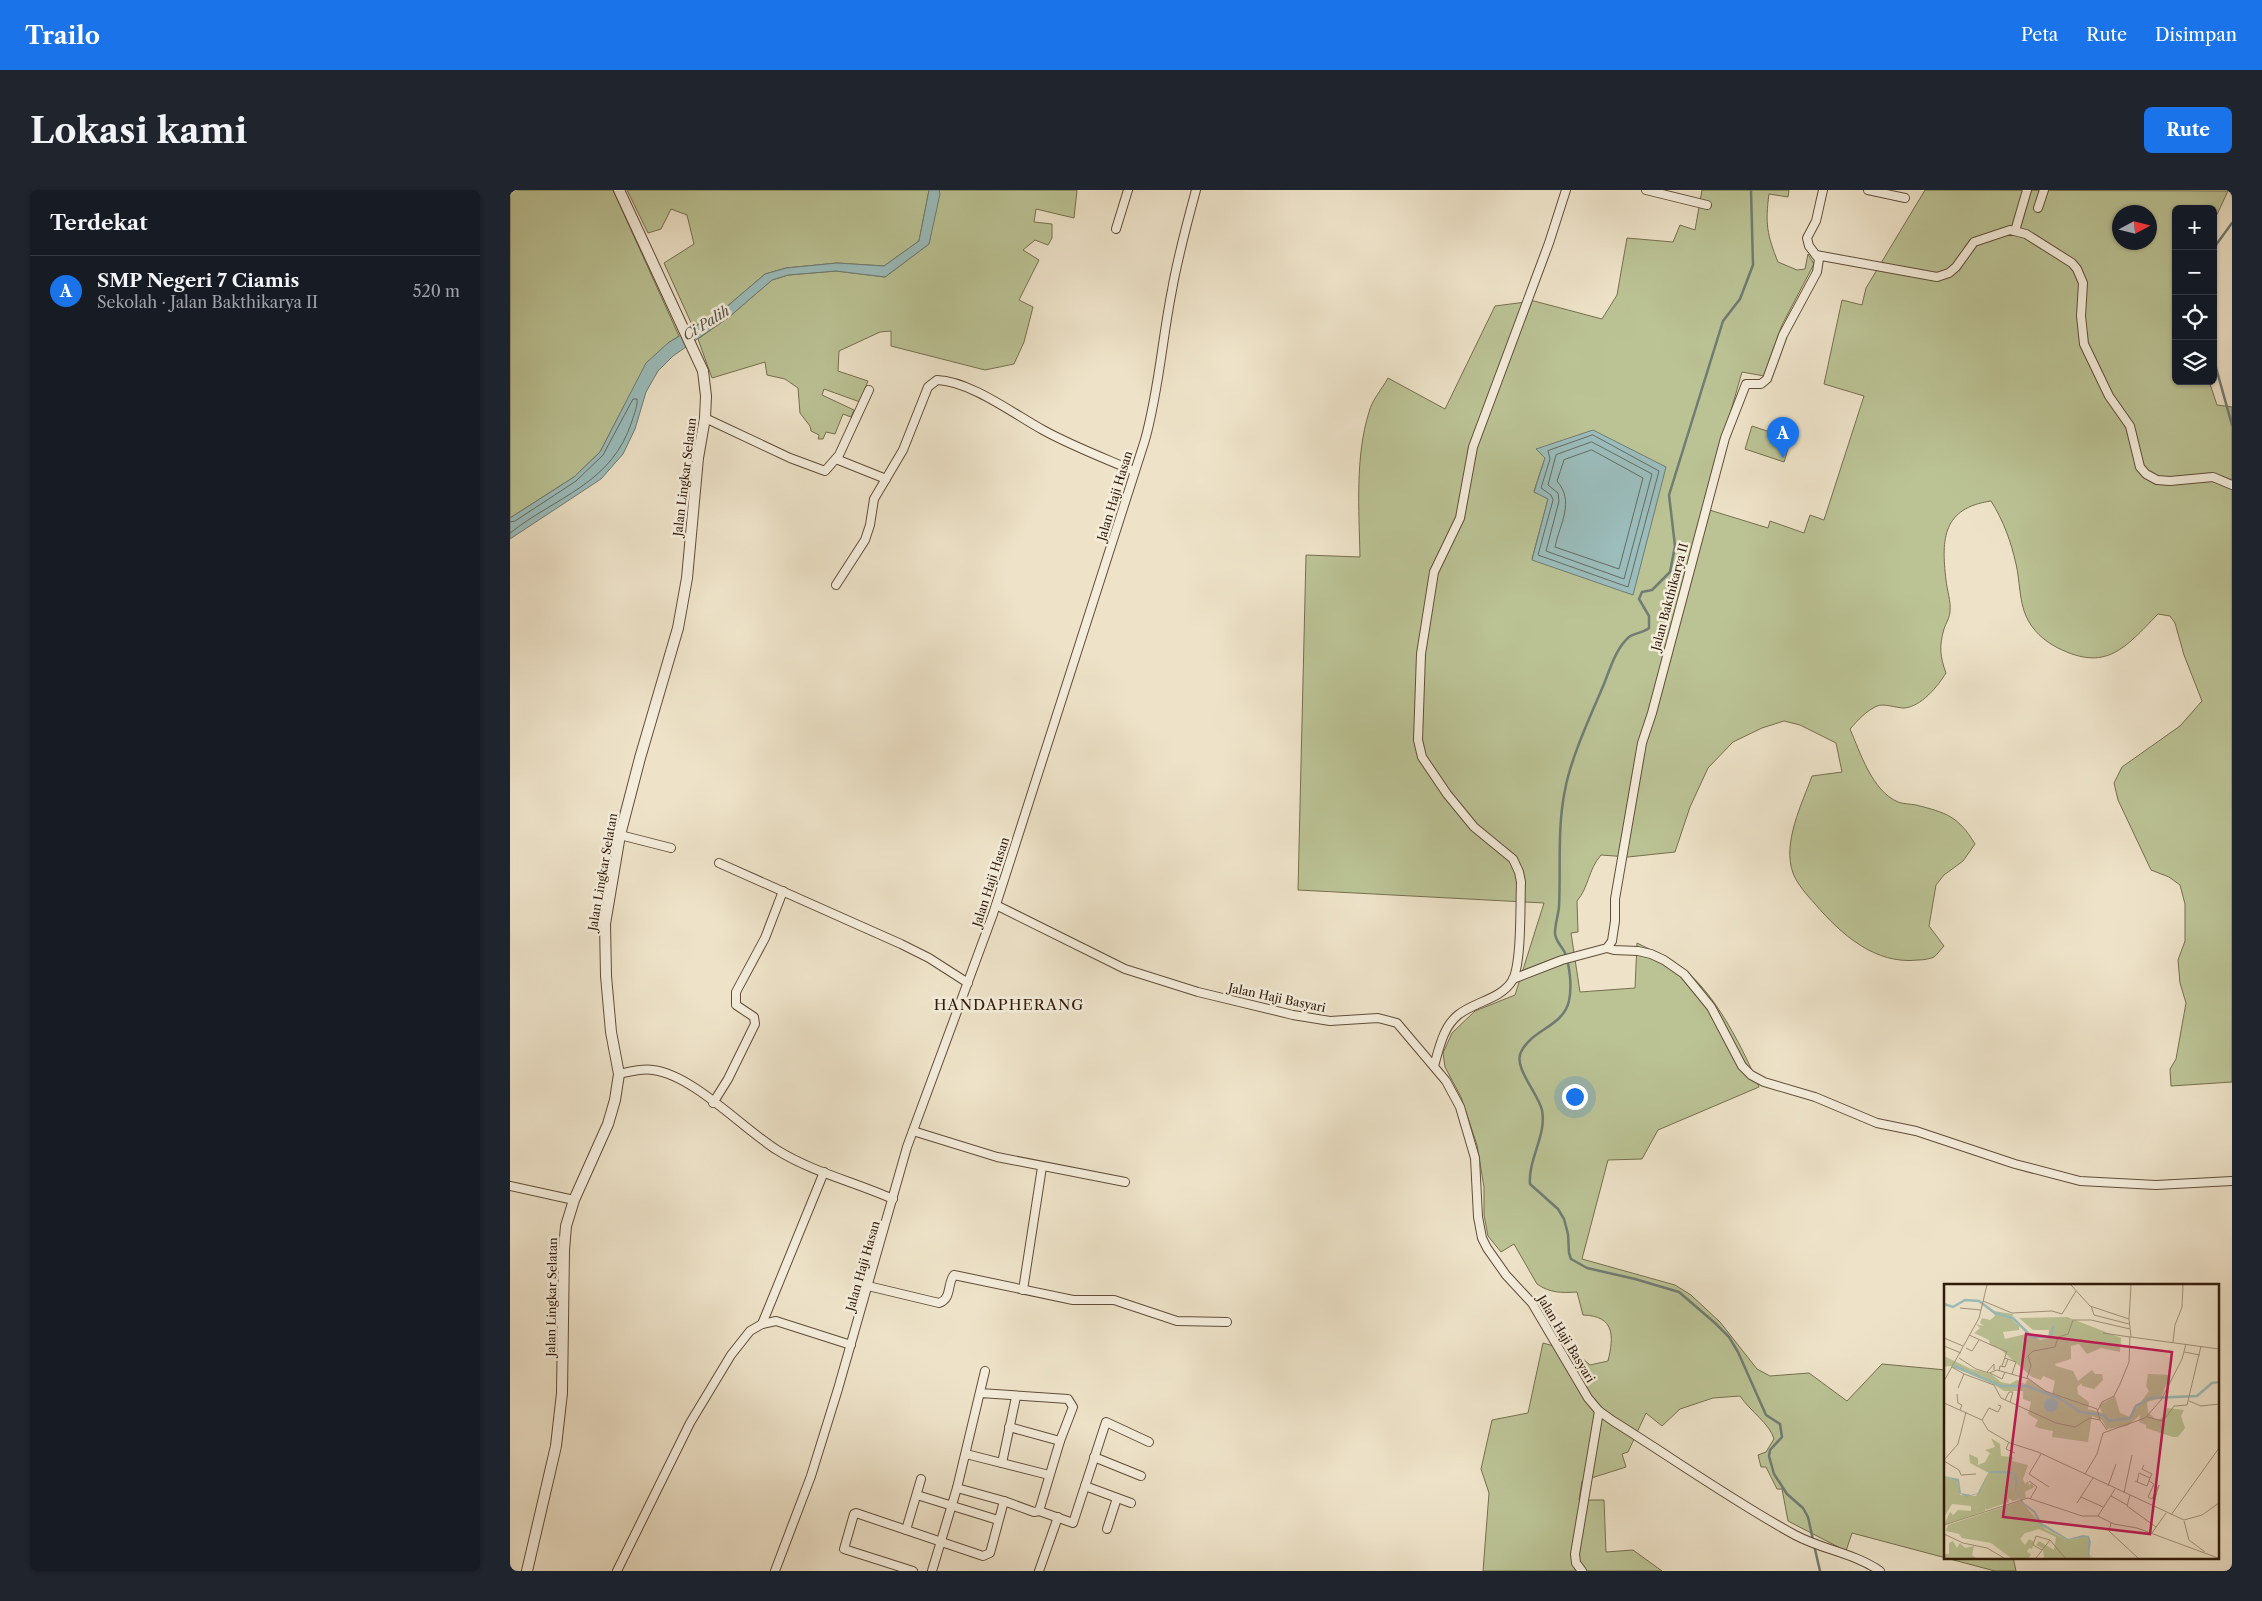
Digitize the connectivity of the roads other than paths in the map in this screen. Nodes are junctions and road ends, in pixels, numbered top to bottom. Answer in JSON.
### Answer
{"nodes":[{"id":1,"x":619,"y":190,"type":"edge"},
{"id":2,"x":1128,"y":190,"type":"edge"},
{"id":3,"x":1196,"y":190,"type":"edge"},
{"id":4,"x":1566,"y":190,"type":"edge"},
{"id":5,"x":1646,"y":190,"type":"edge"},
{"id":6,"x":1683,"y":190,"type":"edge"},
{"id":7,"x":1822,"y":190,"type":"edge"},
{"id":8,"x":1868,"y":190,"type":"edge"},
{"id":9,"x":2026,"y":190,"type":"edge"},
{"id":10,"x":2044,"y":190,"type":"edge"},
{"id":11,"x":1680,"y":198,"type":"junction"},
{"id":12,"x":1905,"y":198,"type":"dead end"},
{"id":13,"x":1707,"y":205,"type":"dead end"},
{"id":14,"x":2038,"y":208,"type":"dead end"},
{"id":15,"x":1116,"y":228,"type":"dead end"},
{"id":16,"x":2015,"y":230,"type":"junction"},
{"id":17,"x":1816,"y":255,"type":"junction"},
{"id":18,"x":869,"y":390,"type":"dead end"},
{"id":19,"x":705,"y":418,"type":"junction"},
{"id":20,"x":836,"y":459,"type":"junction"},
{"id":21,"x":1134,"y":471,"type":"junction"},
{"id":22,"x":886,"y":478,"type":"junction"},
{"id":23,"x":2232,"y":485,"type":"edge"},
{"id":24,"x":836,"y":585,"type":"dead end"},
{"id":25,"x":620,"y":835,"type":"junction"},
{"id":26,"x":671,"y":848,"type":"dead end"},
{"id":27,"x":719,"y":863,"type":"dead end"},
{"id":28,"x":783,"y":891,"type":"junction"},
{"id":29,"x":996,"y":906,"type":"junction"},
{"id":30,"x":1607,"y":948,"type":"junction"},
{"id":31,"x":1513,"y":980,"type":"junction"},
{"id":32,"x":968,"y":982,"type":"junction"},
{"id":33,"x":1434,"y":1066,"type":"junction"},
{"id":34,"x":619,"y":1074,"type":"junction"},
{"id":35,"x":713,"y":1103,"type":"junction"},
{"id":36,"x":913,"y":1131,"type":"junction"},
{"id":37,"x":1042,"y":1167,"type":"junction"},
{"id":38,"x":824,"y":1172,"type":"junction"},
{"id":39,"x":2232,"y":1181,"type":"edge"},
{"id":40,"x":1126,"y":1182,"type":"dead end"},
{"id":41,"x":510,"y":1186,"type":"edge"},
{"id":42,"x":893,"y":1199,"type":"junction"},
{"id":43,"x":574,"y":1200,"type":"junction"},
{"id":44,"x":868,"y":1286,"type":"junction"},
{"id":45,"x":1023,"y":1290,"type":"junction"},
{"id":46,"x":1227,"y":1322,"type":"dead end"},
{"id":47,"x":762,"y":1324,"type":"junction"},
{"id":48,"x":851,"y":1345,"type":"junction"},
{"id":49,"x":986,"y":1371,"type":"dead end"},
{"id":50,"x":980,"y":1392,"type":"junction"},
{"id":51,"x":1016,"y":1396,"type":"junction"},
{"id":52,"x":1599,"y":1411,"type":"junction"},
{"id":53,"x":1009,"y":1427,"type":"junction"},
{"id":54,"x":1060,"y":1441,"type":"junction"},
{"id":55,"x":1149,"y":1442,"type":"dead end"},
{"id":56,"x":966,"y":1454,"type":"junction"},
{"id":57,"x":1094,"y":1457,"type":"junction"},
{"id":58,"x":1002,"y":1463,"type":"junction"},
{"id":59,"x":1049,"y":1475,"type":"junction"},
{"id":60,"x":1141,"y":1476,"type":"dead end"},
{"id":61,"x":921,"y":1479,"type":"dead end"},
{"id":62,"x":1085,"y":1486,"type":"junction"},
{"id":63,"x":957,"y":1488,"type":"junction"},
{"id":64,"x":917,"y":1495,"type":"junction"},
{"id":65,"x":1117,"y":1498,"type":"junction"},
{"id":66,"x":1004,"y":1501,"type":"junction"},
{"id":67,"x":1131,"y":1504,"type":"dead end"},
{"id":68,"x":953,"y":1506,"type":"junction"},
{"id":69,"x":1039,"y":1511,"type":"junction"},
{"id":70,"x":1058,"y":1518,"type":"junction"},
{"id":71,"x":998,"y":1520,"type":"junction"},
{"id":72,"x":1107,"y":1528,"type":"dead end"},
{"id":73,"x":906,"y":1530,"type":"junction"},
{"id":74,"x":941,"y":1542,"type":"junction"},
{"id":75,"x":527,"y":1571,"type":"edge"},
{"id":76,"x":617,"y":1571,"type":"edge"},
{"id":77,"x":777,"y":1571,"type":"edge"},
{"id":78,"x":913,"y":1571,"type":"edge"},
{"id":79,"x":932,"y":1571,"type":"edge"},
{"id":80,"x":1039,"y":1571,"type":"edge"},
{"id":81,"x":1582,"y":1571,"type":"edge"},
{"id":82,"x":1880,"y":1571,"type":"edge"}],
"edges":[{"from":1,"to":19,"type":"street","name":"Jalan Lingkar Selatan"},
{"from":2,"to":15,"type":"street"},
{"from":3,"to":21,"type":"street","name":"Jalan Haji Hasan"},
{"from":4,"to":31,"type":"street"},
{"from":5,"to":11,"type":"street"},
{"from":6,"to":11,"type":"street"},
{"from":7,"to":17,"type":"street","name":"Jalan Bakthikarya II"},
{"from":8,"to":12,"type":"street"},
{"from":9,"to":16,"type":"street"},
{"from":10,"to":14,"type":"street"},
{"from":11,"to":13,"type":"street"},
{"from":16,"to":17,"type":"street"},
{"from":16,"to":23,"type":"street"},
{"from":17,"to":30,"type":"street","name":"Jalan Bakthikarya II"},
{"from":18,"to":20,"type":"street"},
{"from":19,"to":20,"type":"street"},
{"from":19,"to":25,"type":"street","name":"Jalan Lingkar Selatan"},
{"from":20,"to":22,"type":"street"},
{"from":21,"to":22,"type":"street"},
{"from":21,"to":29,"type":"street","name":"Jalan Haji Hasan"},
{"from":22,"to":24,"type":"street"},
{"from":25,"to":26,"type":"street"},
{"from":25,"to":34,"type":"street","name":"Jalan Lingkar Selatan"},
{"from":27,"to":28,"type":"street"},
{"from":28,"to":32,"type":"street"},
{"from":28,"to":35,"type":"street"},
{"from":29,"to":32,"type":"street","name":"Jalan Haji Hasan"},
{"from":29,"to":33,"type":"street","name":"Jalan Haji Basyari"},
{"from":30,"to":31,"type":"street"},
{"from":30,"to":39,"type":"street"},
{"from":31,"to":33,"type":"street"},
{"from":32,"to":36,"type":"street","name":"Jalan Haji Hasan"},
{"from":33,"to":52,"type":"street","name":"Jalan Haji Basyari"},
{"from":34,"to":35,"type":"street"},
{"from":34,"to":43,"type":"street","name":"Jalan Lingkar Selatan"},
{"from":35,"to":38,"type":"street"},
{"from":36,"to":37,"type":"street"},
{"from":36,"to":42,"type":"street","name":"Jalan Haji Hasan"},
{"from":37,"to":40,"type":"street"},
{"from":37,"to":45,"type":"street"},
{"from":38,"to":42,"type":"street"},
{"from":38,"to":47,"type":"street"},
{"from":41,"to":43,"type":"street"},
{"from":42,"to":44,"type":"street","name":"Jalan Haji Hasan"},
{"from":43,"to":75,"type":"street","name":"Jalan Lingkar Selatan"},
{"from":44,"to":45,"type":"street"},
{"from":44,"to":48,"type":"street","name":"Jalan Haji Hasan"},
{"from":45,"to":46,"type":"street"},
{"from":47,"to":48,"type":"street"},
{"from":47,"to":76,"type":"street"},
{"from":48,"to":77,"type":"street","name":"Jalan Haji Hasan"},
{"from":49,"to":50,"type":"street"},
{"from":50,"to":51,"type":"street"},
{"from":50,"to":56,"type":"street"},
{"from":51,"to":53,"type":"street"},
{"from":51,"to":54,"type":"street"},
{"from":52,"to":81,"type":"street"},
{"from":52,"to":82,"type":"street","name":"Jalan Haji Basyari"},
{"from":53,"to":54,"type":"street"},
{"from":53,"to":58,"type":"street"},
{"from":54,"to":59,"type":"street"},
{"from":55,"to":57,"type":"street"},
{"from":56,"to":58,"type":"street"},
{"from":56,"to":63,"type":"street"},
{"from":57,"to":60,"type":"street"},
{"from":57,"to":62,"type":"street"},
{"from":58,"to":59,"type":"street"},
{"from":59,"to":69,"type":"street"},
{"from":61,"to":64,"type":"street"},
{"from":62,"to":65,"type":"street"},
{"from":62,"to":70,"type":"street"},
{"from":63,"to":66,"type":"street"},
{"from":63,"to":68,"type":"street"},
{"from":64,"to":68,"type":"street"},
{"from":64,"to":73,"type":"street"},
{"from":65,"to":67,"type":"street"},
{"from":65,"to":72,"type":"street"},
{"from":66,"to":69,"type":"street"},
{"from":66,"to":71,"type":"street"},
{"from":68,"to":71,"type":"street"},
{"from":68,"to":74,"type":"street"},
{"from":69,"to":70,"type":"street"},
{"from":70,"to":80,"type":"street"},
{"from":71,"to":74,"type":"street"},
{"from":73,"to":74,"type":"street"},
{"from":73,"to":78,"type":"street"},
{"from":74,"to":79,"type":"street"}]}
